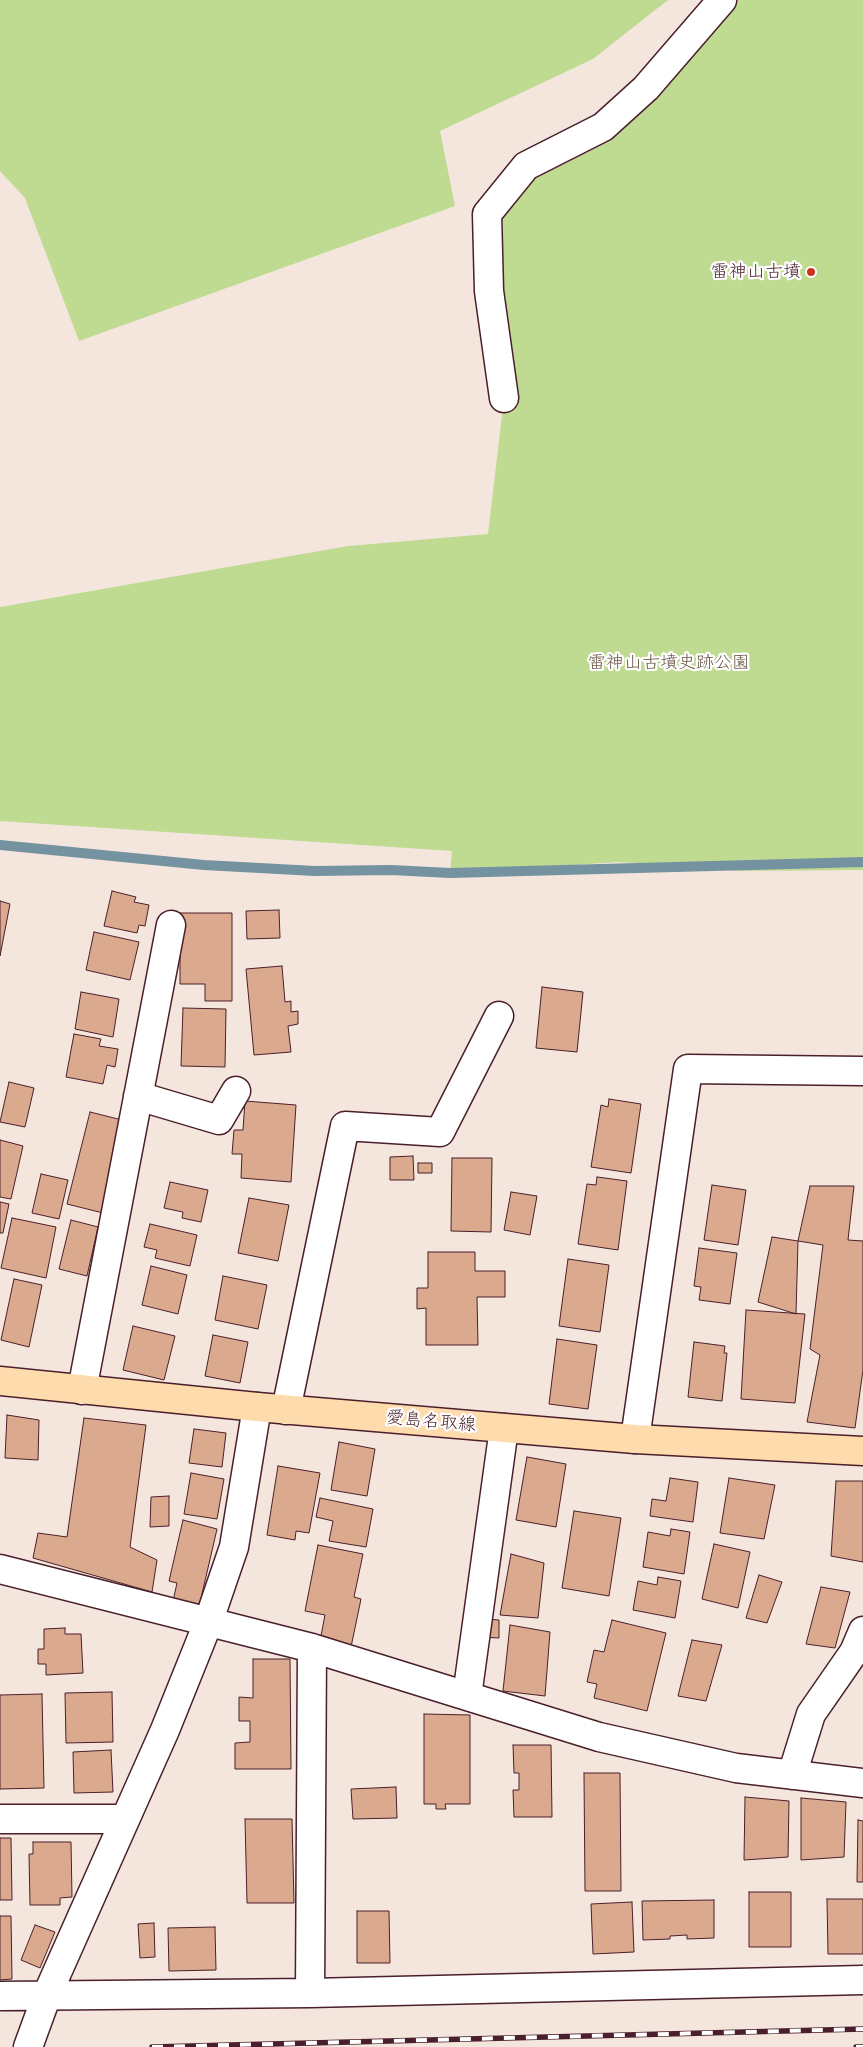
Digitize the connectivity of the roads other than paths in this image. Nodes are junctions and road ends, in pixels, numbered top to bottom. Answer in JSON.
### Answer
{"nodes":[{"id":1,"x":722,"y":0,"type":"edge"},
{"id":2,"x":504,"y":398,"type":"dead end"},
{"id":3,"x":171,"y":925,"type":"dead end"},
{"id":4,"x":499,"y":1016,"type":"dead end"},
{"id":5,"x":863,"y":1071,"type":"edge"},
{"id":6,"x":236,"y":1091,"type":"dead end"},
{"id":7,"x":138,"y":1096,"type":"junction"},
{"id":8,"x":0,"y":1381,"type":"edge"},
{"id":9,"x":82,"y":1390,"type":"junction"},
{"id":10,"x":257,"y":1407,"type":"junction"},
{"id":11,"x":286,"y":1410,"type":"junction"},
{"id":12,"x":504,"y":1428,"type":"junction"},
{"id":13,"x":635,"y":1439,"type":"junction"},
{"id":14,"x":863,"y":1451,"type":"edge"},
{"id":15,"x":0,"y":1569,"type":"edge"},
{"id":16,"x":208,"y":1623,"type":"junction"},
{"id":17,"x":863,"y":1631,"type":"edge"},
{"id":18,"x":312,"y":1648,"type":"junction"},
{"id":19,"x":467,"y":1696,"type":"junction"},
{"id":20,"x":792,"y":1775,"type":"junction"},
{"id":21,"x":863,"y":1783,"type":"edge"},
{"id":22,"x":0,"y":1819,"type":"edge"},
{"id":23,"x":124,"y":1819,"type":"junction"},
{"id":24,"x":863,"y":1980,"type":"edge"},
{"id":25,"x":310,"y":1993,"type":"junction"},
{"id":26,"x":47,"y":1995,"type":"junction"},
{"id":27,"x":0,"y":1996,"type":"edge"},
{"id":28,"x":28,"y":2047,"type":"edge"}],
"edges":[{"from":1,"to":2,"type":"street"},
{"from":3,"to":7,"type":"street"},
{"from":4,"to":11,"type":"street"},
{"from":5,"to":13,"type":"street"},
{"from":6,"to":7,"type":"street"},
{"from":7,"to":9,"type":"street"},
{"from":8,"to":9,"type":"main road","name":"愛島名取線"},
{"from":9,"to":10,"type":"main road","name":"愛島名取線"},
{"from":10,"to":11,"type":"main road","name":"愛島名取線"},
{"from":10,"to":16,"type":"street"},
{"from":11,"to":12,"type":"main road","name":"愛島名取線"},
{"from":12,"to":13,"type":"main road","name":"愛島名取線"},
{"from":12,"to":19,"type":"street"},
{"from":13,"to":14,"type":"main road","name":"愛島名取線"},
{"from":15,"to":16,"type":"street"},
{"from":16,"to":18,"type":"street"},
{"from":16,"to":23,"type":"street"},
{"from":17,"to":20,"type":"street"},
{"from":18,"to":19,"type":"street"},
{"from":18,"to":25,"type":"street"},
{"from":19,"to":20,"type":"street"},
{"from":20,"to":21,"type":"street"},
{"from":22,"to":23,"type":"street"},
{"from":23,"to":26,"type":"street"},
{"from":24,"to":25,"type":"street"},
{"from":25,"to":26,"type":"street"},
{"from":26,"to":27,"type":"street"},
{"from":26,"to":28,"type":"street"}]}
